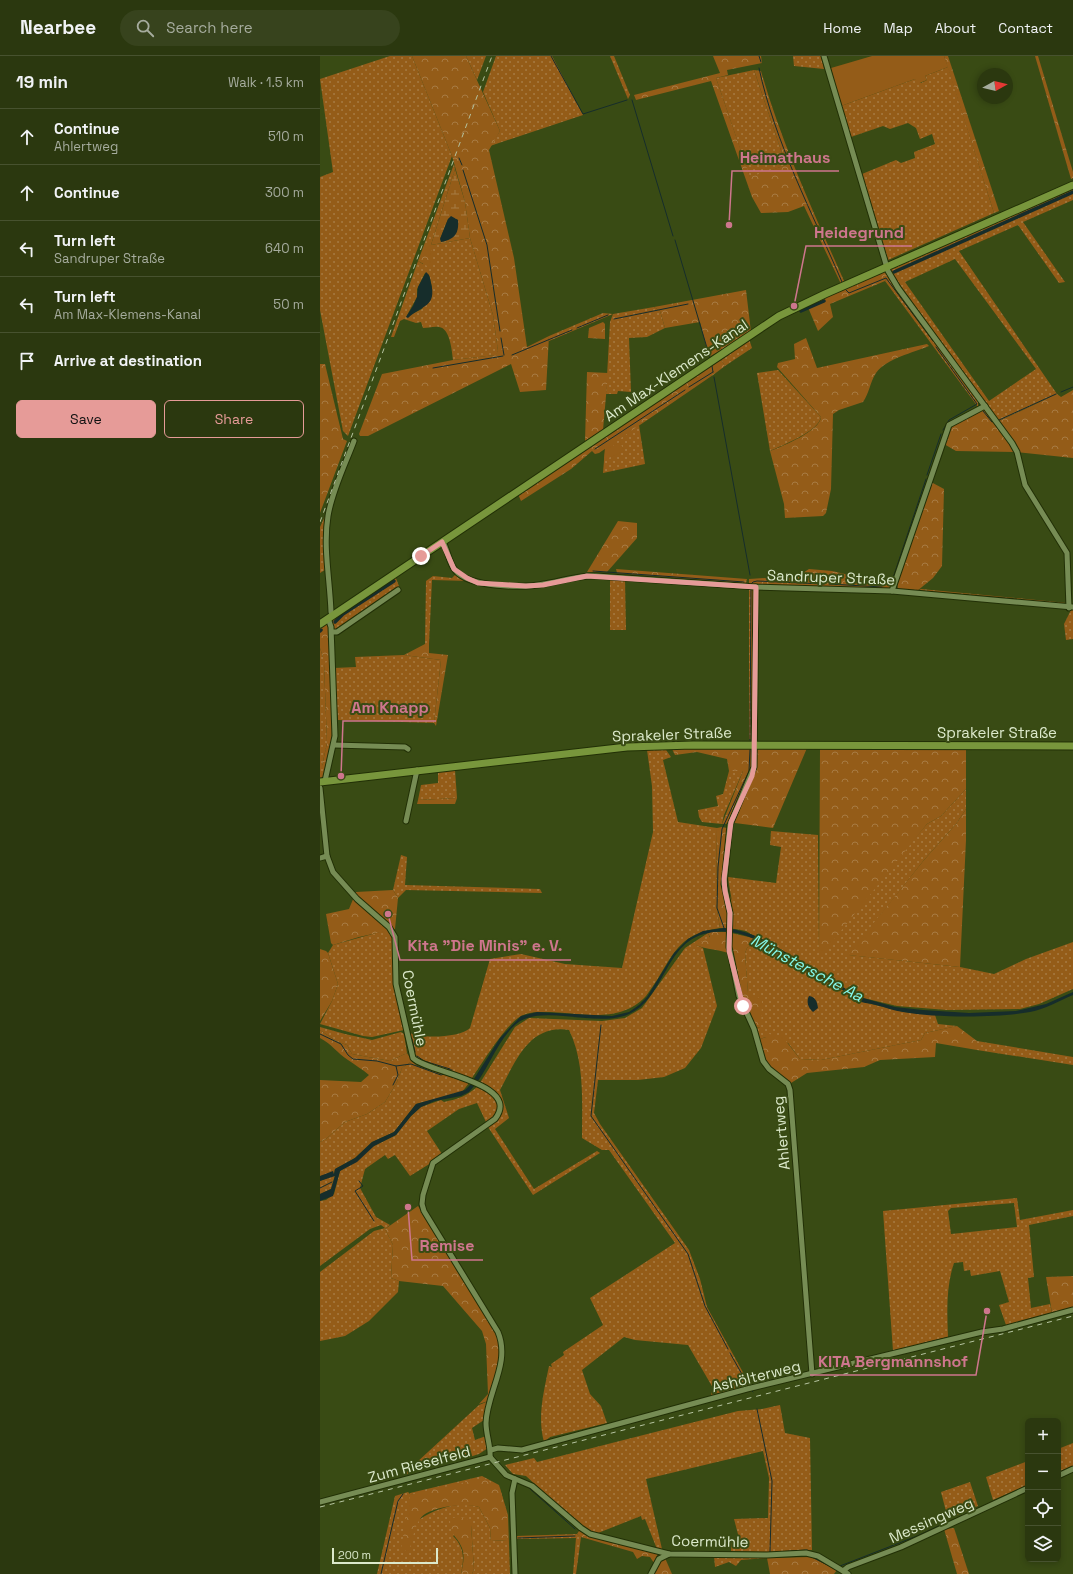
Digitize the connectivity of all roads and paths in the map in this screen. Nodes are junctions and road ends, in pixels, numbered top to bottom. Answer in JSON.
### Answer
{"nodes":[{"id":1,"x":824,"y":56,"type":"edge"},
{"id":2,"x":1073,"y":185,"type":"edge"},
{"id":3,"x":886,"y":267,"type":"junction"},
{"id":4,"x":985,"y":406,"type":"junction"},
{"id":5,"x":354,"y":441,"type":"dead end"},
{"id":6,"x":442,"y":542,"type":"junction"},
{"id":7,"x":752,"y":586,"type":"junction"},
{"id":8,"x":398,"y":590,"type":"dead end"},
{"id":9,"x":892,"y":591,"type":"junction"},
{"id":10,"x":1071,"y":608,"type":"edge"},
{"id":11,"x":331,"y":617,"type":"junction"},
{"id":12,"x":320,"y":624,"type":"edge"},
{"id":13,"x":332,"y":632,"type":"junction"},
{"id":14,"x":334,"y":744,"type":"junction"},
{"id":15,"x":755,"y":745,"type":"junction"},
{"id":16,"x":1073,"y":746,"type":"edge"},
{"id":17,"x":408,"y":749,"type":"dead end"},
{"id":18,"x":418,"y":770,"type":"junction"},
{"id":19,"x":323,"y":782,"type":"edge"},
{"id":20,"x":320,"y":788,"type":"edge"},
{"id":21,"x":406,"y":821,"type":"dead end"},
{"id":22,"x":327,"y":856,"type":"junction"},
{"id":23,"x":320,"y":858,"type":"edge"},
{"id":24,"x":1073,"y":1310,"type":"edge"},
{"id":25,"x":812,"y":1374,"type":"junction"},
{"id":26,"x":491,"y":1450,"type":"junction"},
{"id":27,"x":490,"y":1457,"type":"junction"},
{"id":28,"x":1073,"y":1469,"type":"edge"},
{"id":29,"x":1061,"y":1475,"type":"edge"},
{"id":30,"x":515,"y":1479,"type":"junction"},
{"id":31,"x":1025,"y":1489,"type":"edge"},
{"id":32,"x":320,"y":1502,"type":"edge"},
{"id":33,"x":658,"y":1551,"type":"junction"},
{"id":34,"x":669,"y":1554,"type":"junction"},
{"id":35,"x":659,"y":1559,"type":"junction"},
{"id":36,"x":846,"y":1573,"type":"edge"},
{"id":37,"x":515,"y":1574,"type":"edge"},
{"id":38,"x":651,"y":1574,"type":"edge"}],
"edges":[{"from":1,"to":3,"type":"street"},
{"from":2,"to":3,"type":"main road","name":"Am Max-Klemens-Kanal"},
{"from":3,"to":4,"type":"street"},
{"from":3,"to":6,"type":"main road","name":"Am Max-Klemens-Kanal"},
{"from":4,"to":9,"type":"street"},
{"from":4,"to":10,"type":"street"},
{"from":5,"to":11,"type":"street"},
{"from":6,"to":7,"type":"street","name":"Sandruper Straße"},
{"from":6,"to":11,"type":"main road","name":"Am Max-Klemens-Kanal"},
{"from":7,"to":9,"type":"street","name":"Sandruper Straße"},
{"from":7,"to":15,"type":"street","name":"Ahlertweg"},
{"from":8,"to":13,"type":"street"},
{"from":9,"to":10,"type":"street","name":"Sandruper Straße"},
{"from":11,"to":12,"type":"main road","name":"Am Max-Klemens-Kanal"},
{"from":11,"to":13,"type":"street"},
{"from":13,"to":14,"type":"street"},
{"from":14,"to":17,"type":"street"},
{"from":14,"to":19,"type":"street"},
{"from":15,"to":16,"type":"main road","name":"Sprakeler Straße"},
{"from":15,"to":18,"type":"main road","name":"Sprakeler Straße"},
{"from":15,"to":25,"type":"street","name":"Ahlertweg"},
{"from":18,"to":19,"type":"main road","name":"Sprakeler Straße"},
{"from":18,"to":21,"type":"street"},
{"from":20,"to":22,"type":"street","name":"Coermühle"},
{"from":22,"to":23,"type":"street"},
{"from":22,"to":26,"type":"street","name":"Coermühle"},
{"from":24,"to":25,"type":"street","name":"Ashölterweg"},
{"from":25,"to":26,"type":"street","name":"Ashölterweg"},
{"from":26,"to":27,"type":"street","name":"Coermühle"},
{"from":27,"to":30,"type":"street","name":"Zum Rieselfeld"},
{"from":27,"to":32,"type":"street","name":"Zum Rieselfeld"},
{"from":28,"to":29,"type":"street"},
{"from":30,"to":33,"type":"street","name":"Coermühle"},
{"from":30,"to":37,"type":"street"},
{"from":31,"to":36,"type":"street","name":"Messingweg"},
{"from":33,"to":34,"type":"street","name":"Coermühle"},
{"from":33,"to":35,"type":"street"},
{"from":34,"to":35,"type":"street"},
{"from":34,"to":36,"type":"street","name":"Coermühle"},
{"from":35,"to":38,"type":"street"}]}
